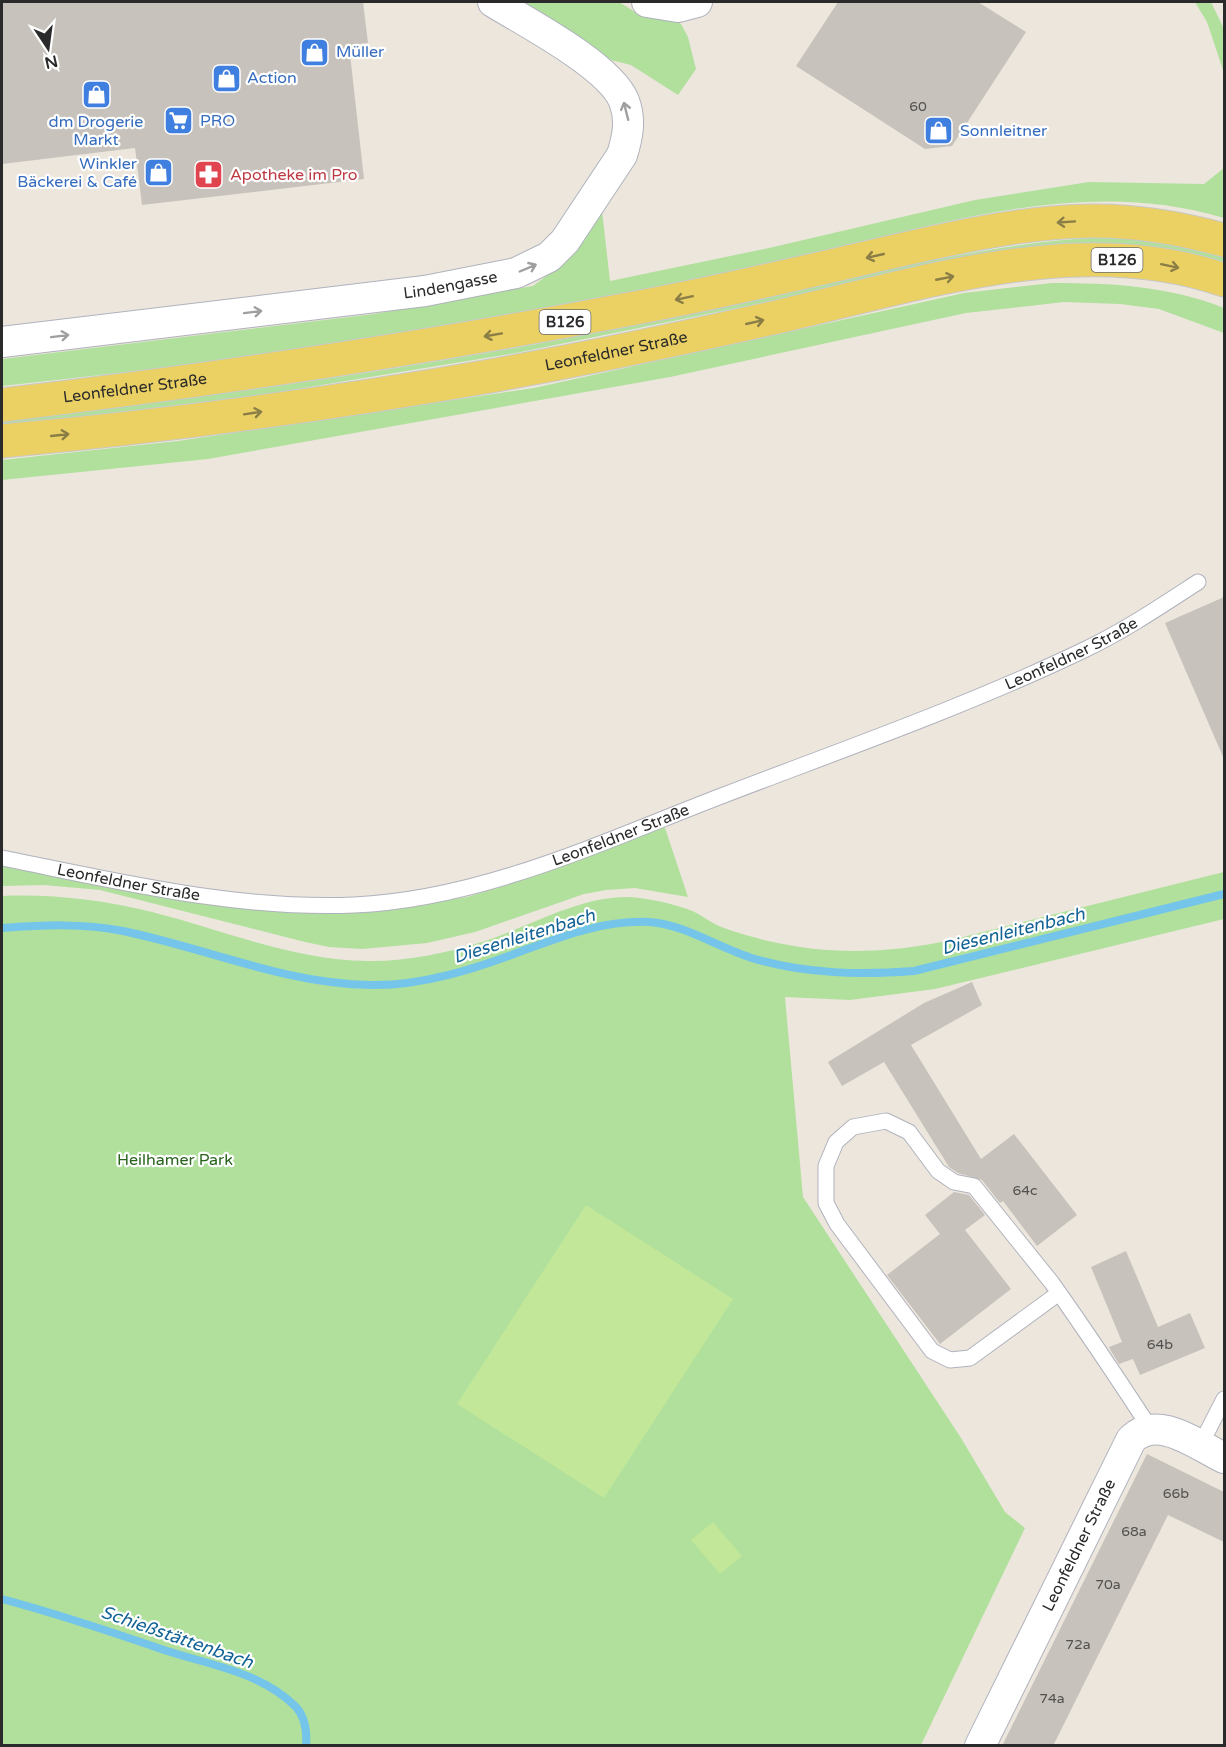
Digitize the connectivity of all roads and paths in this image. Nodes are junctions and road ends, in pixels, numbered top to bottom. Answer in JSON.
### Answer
{"nodes":[{"id":1,"x":493,"y":2,"type":"edge"},
{"id":2,"x":647,"y":2,"type":"edge"},
{"id":3,"x":696,"y":2,"type":"edge"},
{"id":4,"x":1224,"y":240,"type":"edge"},
{"id":5,"x":1224,"y":280,"type":"edge"},
{"id":6,"x":2,"y":342,"type":"edge"},
{"id":7,"x":2,"y":405,"type":"edge"},
{"id":8,"x":2,"y":441,"type":"edge"},
{"id":9,"x":1198,"y":582,"type":"dead end"},
{"id":10,"x":2,"y":858,"type":"edge"},
{"id":11,"x":1059,"y":1293,"type":"junction"},
{"id":12,"x":1224,"y":1399,"type":"edge"},
{"id":13,"x":1150,"y":1428,"type":"junction"},
{"id":14,"x":1212,"y":1452,"type":"edge"},
{"id":15,"x":980,"y":1746,"type":"edge"}],
"edges":[{"from":6,"to":1,"type":"street","name":"Lindengasse","one_way":true},
{"from":2,"to":3,"type":"street"},
{"from":4,"to":7,"type":"main road","name":"Leonfeldner Straße","number":"B126","one_way":true},
{"from":8,"to":5,"type":"main road","name":"Leonfeldner Straße","number":"B126","one_way":true},
{"from":9,"to":10,"type":"lane","name":"Leonfeldner Straße"},
{"from":11,"to":11,"type":"lane"},
{"from":11,"to":13,"type":"lane"},
{"from":12,"to":14,"type":"lane"},
{"from":13,"to":14,"type":"street"},
{"from":13,"to":15,"type":"street","name":"Leonfeldner Straße"}]}
